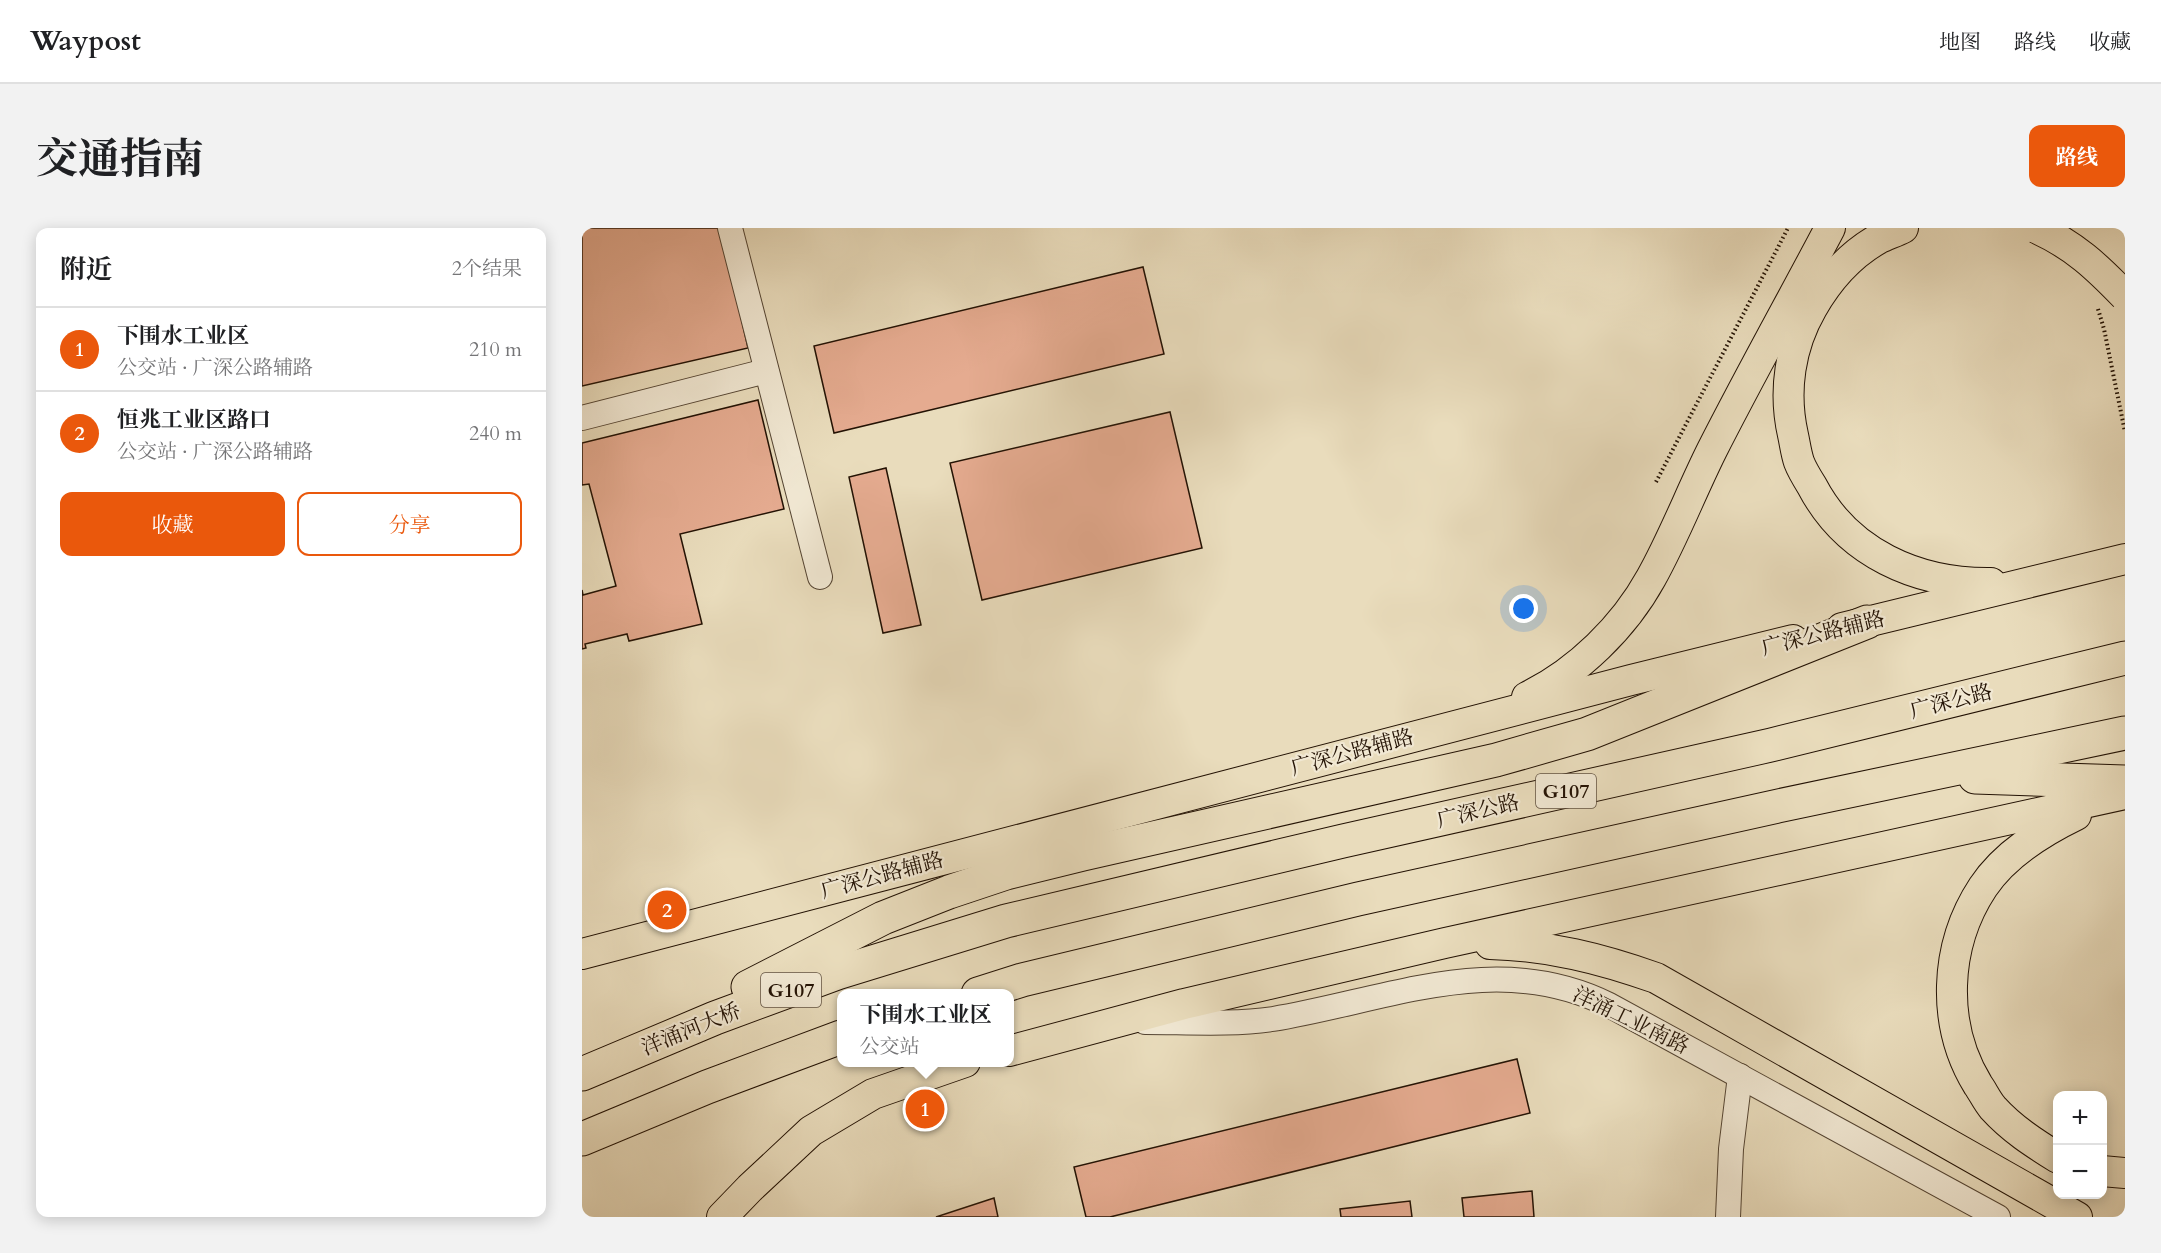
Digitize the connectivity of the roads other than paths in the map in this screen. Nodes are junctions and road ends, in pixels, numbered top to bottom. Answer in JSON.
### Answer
{"nodes":[{"id":1,"x":730,"y":228,"type":"edge"},
{"id":2,"x":1830,"y":228,"type":"edge"},
{"id":3,"x":1903,"y":228,"type":"edge"},
{"id":4,"x":2036,"y":228,"type":"edge"},
{"id":5,"x":2125,"y":296,"type":"edge"},
{"id":6,"x":766,"y":371,"type":"junction"},
{"id":7,"x":582,"y":417,"type":"edge"},
{"id":8,"x":2125,"y":559,"type":"edge"},
{"id":9,"x":820,"y":578,"type":"dead end"},
{"id":10,"x":2026,"y":582,"type":"junction"},
{"id":11,"x":1867,"y":622,"type":"junction"},
{"id":12,"x":2125,"y":658,"type":"edge"},
{"id":13,"x":1470,"y":722,"type":"junction"},
{"id":14,"x":2125,"y":733,"type":"edge"},
{"id":15,"x":1923,"y":776,"type":"junction"},
{"id":16,"x":2123,"y":790,"type":"edge"},
{"id":17,"x":1005,"y":921,"type":"joint"},
{"id":18,"x":1445,"y":943,"type":"junction"},
{"id":19,"x":582,"y":954,"type":"edge"},
{"id":20,"x":992,"y":989,"type":"edge"},
{"id":21,"x":1119,"y":1022,"type":"junction"},
{"id":22,"x":837,"y":1038,"type":"edge"},
{"id":23,"x":1014,"y":1050,"type":"edge"},
{"id":24,"x":951,"y":1067,"type":"edge"},
{"id":25,"x":583,"y":1073,"type":"edge"},
{"id":26,"x":1740,"y":1076,"type":"junction"},
{"id":27,"x":582,"y":1139,"type":"edge"},
{"id":28,"x":2053,"y":1155,"type":"edge"},
{"id":29,"x":2107,"y":1171,"type":"edge"},
{"id":30,"x":2125,"y":1173,"type":"edge"},
{"id":31,"x":722,"y":1217,"type":"edge"},
{"id":32,"x":1728,"y":1217,"type":"edge"},
{"id":33,"x":1998,"y":1217,"type":"edge"},
{"id":34,"x":2077,"y":1217,"type":"edge"}],
"edges":[{"from":1,"to":6,"type":"street"},
{"from":2,"to":13,"type":"main road"},
{"from":3,"to":10,"type":"main road"},
{"from":4,"to":5,"type":"main road","bridge":true},
{"from":6,"to":7,"type":"street"},
{"from":6,"to":9,"type":"street"},
{"from":8,"to":10,"type":"main road","name":"广深公路辅路"},
{"from":10,"to":11,"type":"main road","name":"广深公路辅路"},
{"from":11,"to":13,"type":"main road","name":"广深公路辅路"},
{"from":11,"to":25,"type":"highway"},
{"from":12,"to":17,"type":"highway","name":"广深公路","number":"G107"},
{"from":13,"to":19,"type":"main road","name":"广深公路辅路"},
{"from":14,"to":15,"type":"highway"},
{"from":15,"to":16,"type":"highway"},
{"from":15,"to":20,"type":"highway"},
{"from":16,"to":18,"type":"main road"},
{"from":16,"to":28,"type":"main road"},
{"from":17,"to":25,"type":"highway","name":"洋涌河大桥","number":"G107"},
{"from":18,"to":21,"type":"main road"},
{"from":18,"to":34,"type":"main road"},
{"from":21,"to":23,"type":"main road"},
{"from":21,"to":26,"type":"street","name":"洋涌工业南路"},
{"from":22,"to":27,"type":"highway"},
{"from":24,"to":31,"type":"main road"},
{"from":26,"to":32,"type":"street"},
{"from":26,"to":33,"type":"street","name":"洋涌工业南路"},
{"from":29,"to":30,"type":"main road"}]}
